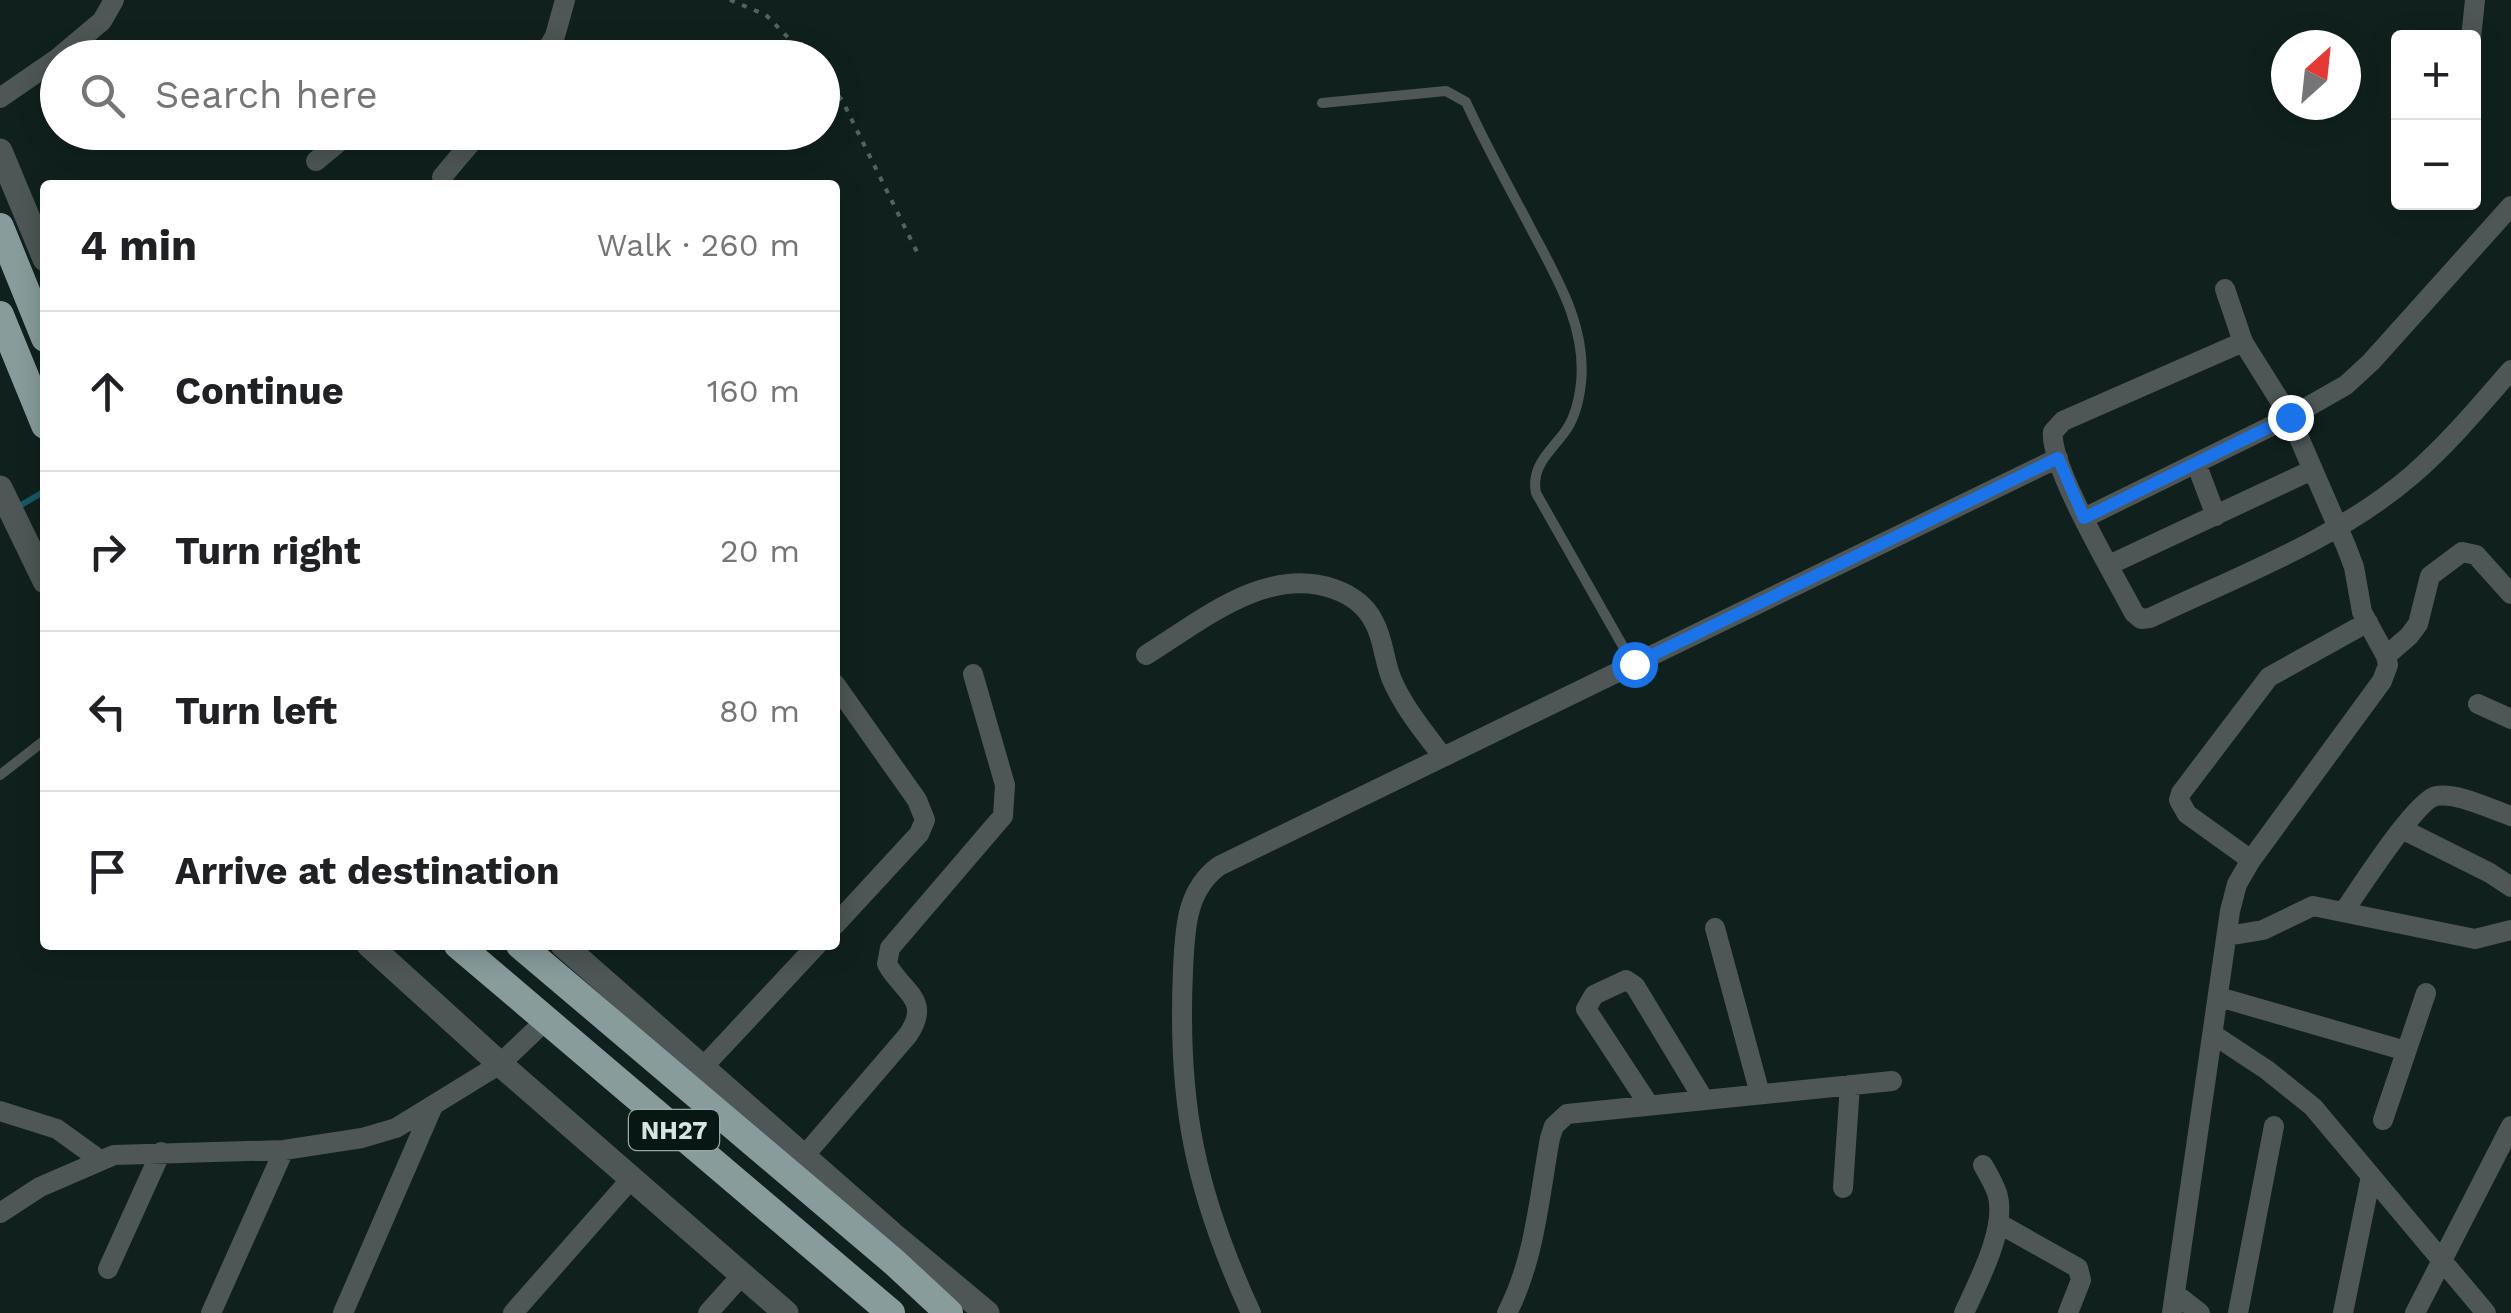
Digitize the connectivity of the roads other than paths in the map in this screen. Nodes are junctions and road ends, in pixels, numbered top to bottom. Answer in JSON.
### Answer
{"nodes":[{"id":1,"x":114,"y":0,"type":"edge"},
{"id":2,"x":565,"y":0,"type":"edge"},
{"id":3,"x":2474,"y":0,"type":"edge"},
{"id":4,"x":2472,"y":30,"type":"edge"},
{"id":5,"x":79,"y":40,"type":"edge"},
{"id":6,"x":552,"y":40,"type":"edge"},
{"id":7,"x":40,"y":70,"type":"edge"},
{"id":8,"x":0,"y":98,"type":"edge"},
{"id":9,"x":1322,"y":103,"type":"dead end"},
{"id":10,"x":329,"y":150,"type":"edge"},
{"id":11,"x":465,"y":150,"type":"edge"},
{"id":12,"x":0,"y":151,"type":"edge"},
{"id":13,"x":316,"y":161,"type":"dead end"},
{"id":14,"x":442,"y":177,"type":"dead end"},
{"id":15,"x":2511,"y":206,"type":"edge"},
{"id":16,"x":0,"y":227,"type":"edge"},
{"id":17,"x":40,"y":246,"type":"edge"},
{"id":18,"x":2226,"y":289,"type":"dead end"},
{"id":19,"x":0,"y":315,"type":"edge"},
{"id":20,"x":40,"y":326,"type":"edge"},
{"id":21,"x":2243,"y":342,"type":"junction"},
{"id":22,"x":2511,"y":370,"type":"edge"},
{"id":23,"x":40,"y":413,"type":"edge"},
{"id":24,"x":2290,"y":417,"type":"junction"},
{"id":25,"x":2058,"y":458,"type":"junction"},
{"id":26,"x":2196,"y":463,"type":"junction"},
{"id":27,"x":2312,"y":470,"type":"junction"},
{"id":28,"x":0,"y":488,"type":"edge"},
{"id":29,"x":2216,"y":516,"type":"junction"},
{"id":30,"x":2084,"y":518,"type":"junction"},
{"id":31,"x":2337,"y":527,"type":"junction"},
{"id":32,"x":2109,"y":565,"type":"junction"},
{"id":33,"x":40,"y":572,"type":"edge"},
{"id":34,"x":2511,"y":594,"type":"edge"},
{"id":35,"x":2365,"y":617,"type":"junction"},
{"id":36,"x":1146,"y":655,"type":"dead end"},
{"id":37,"x":2386,"y":656,"type":"junction"},
{"id":38,"x":1634,"y":664,"type":"junction"},
{"id":39,"x":973,"y":674,"type":"dead end"},
{"id":40,"x":840,"y":691,"type":"edge"},
{"id":41,"x":2478,"y":704,"type":"dead end"},
{"id":42,"x":2511,"y":719,"type":"edge"},
{"id":43,"x":40,"y":744,"type":"edge"},
{"id":44,"x":1442,"y":757,"type":"junction"},
{"id":45,"x":0,"y":775,"type":"edge"},
{"id":46,"x":2511,"y":816,"type":"edge"},
{"id":47,"x":2402,"y":829,"type":"junction"},
{"id":48,"x":2251,"y":860,"type":"junction"},
{"id":49,"x":2511,"y":887,"type":"edge"},
{"id":50,"x":2344,"y":911,"type":"junction"},
{"id":51,"x":840,"y":920,"type":"edge"},
{"id":52,"x":1715,"y":928,"type":"dead end"},
{"id":53,"x":2511,"y":930,"type":"edge"},
{"id":54,"x":2227,"y":936,"type":"junction"},
{"id":55,"x":375,"y":950,"type":"edge"},
{"id":56,"x":464,"y":950,"type":"edge"},
{"id":57,"x":526,"y":950,"type":"edge"},
{"id":58,"x":569,"y":950,"type":"edge"},
{"id":59,"x":811,"y":950,"type":"edge"},
{"id":60,"x":2426,"y":993,"type":"dead end"},
{"id":61,"x":2219,"y":997,"type":"junction"},
{"id":62,"x":545,"y":1021,"type":"junction"},
{"id":63,"x":2214,"y":1035,"type":"junction"},
{"id":64,"x":2406,"y":1051,"type":"junction"},
{"id":65,"x":500,"y":1064,"type":"junction"},
{"id":66,"x":704,"y":1066,"type":"junction"},
{"id":67,"x":1892,"y":1081,"type":"dead end"},
{"id":68,"x":1850,"y":1085,"type":"junction"},
{"id":69,"x":1760,"y":1094,"type":"junction"},
{"id":70,"x":1704,"y":1100,"type":"junction"},
{"id":71,"x":1649,"y":1105,"type":"junction"},
{"id":72,"x":433,"y":1106,"type":"junction"},
{"id":73,"x":0,"y":1111,"type":"edge"},
{"id":74,"x":2383,"y":1120,"type":"dead end"},
{"id":75,"x":2274,"y":1126,"type":"dead end"},
{"id":76,"x":2511,"y":1126,"type":"edge"},
{"id":77,"x":284,"y":1150,"type":"junction"},
{"id":78,"x":161,"y":1152,"type":"junction"},
{"id":79,"x":804,"y":1156,"type":"junction"},
{"id":80,"x":100,"y":1160,"type":"junction"},
{"id":81,"x":1983,"y":1165,"type":"dead end"},
{"id":82,"x":2371,"y":1176,"type":"junction"},
{"id":83,"x":632,"y":1178,"type":"junction"},
{"id":84,"x":1843,"y":1188,"type":"dead end"},
{"id":85,"x":0,"y":1213,"type":"edge"},
{"id":86,"x":1998,"y":1223,"type":"junction"},
{"id":87,"x":2441,"y":1258,"type":"junction"},
{"id":88,"x":108,"y":1269,"type":"dead end"},
{"id":89,"x":742,"y":1275,"type":"junction"},
{"id":90,"x":2175,"y":1304,"type":"edge"},
{"id":91,"x":212,"y":1313,"type":"edge"},
{"id":92,"x":343,"y":1313,"type":"edge"},
{"id":93,"x":513,"y":1313,"type":"edge"},
{"id":94,"x":708,"y":1313,"type":"edge"},
{"id":95,"x":786,"y":1313,"type":"edge"},
{"id":96,"x":891,"y":1313,"type":"edge"},
{"id":97,"x":949,"y":1313,"type":"edge"},
{"id":98,"x":988,"y":1313,"type":"edge"},
{"id":99,"x":1251,"y":1313,"type":"edge"},
{"id":100,"x":1507,"y":1313,"type":"edge"},
{"id":101,"x":1964,"y":1313,"type":"edge"},
{"id":102,"x":2068,"y":1313,"type":"edge"},
{"id":103,"x":2200,"y":1313,"type":"edge"},
{"id":104,"x":2238,"y":1313,"type":"edge"},
{"id":105,"x":2343,"y":1313,"type":"edge"},
{"id":106,"x":2415,"y":1313,"type":"edge"},
{"id":107,"x":2486,"y":1313,"type":"edge"}],
"edges":[{"from":1,"to":5,"type":"street"},
{"from":2,"to":6,"type":"street"},
{"from":3,"to":4,"type":"street"},
{"from":7,"to":8,"type":"street"},
{"from":9,"to":38,"type":"lane"},
{"from":10,"to":13,"type":"street"},
{"from":11,"to":14,"type":"street"},
{"from":12,"to":17,"type":"street"},
{"from":15,"to":24,"type":"street"},
{"from":16,"to":20,"type":"highway"},
{"from":18,"to":21,"type":"street"},
{"from":19,"to":23,"type":"highway"},
{"from":21,"to":24,"type":"street"},
{"from":21,"to":25,"type":"street"},
{"from":22,"to":31,"type":"street"},
{"from":24,"to":26,"type":"street"},
{"from":24,"to":27,"type":"street"},
{"from":25,"to":30,"type":"street"},
{"from":25,"to":38,"type":"street"},
{"from":26,"to":29,"type":"street"},
{"from":26,"to":30,"type":"street"},
{"from":27,"to":29,"type":"street"},
{"from":27,"to":31,"type":"street"},
{"from":28,"to":33,"type":"street"},
{"from":29,"to":32,"type":"street"},
{"from":30,"to":32,"type":"street"},
{"from":31,"to":32,"type":"street"},
{"from":31,"to":35,"type":"street"},
{"from":34,"to":37,"type":"street"},
{"from":35,"to":37,"type":"street"},
{"from":35,"to":48,"type":"street"},
{"from":36,"to":44,"type":"street"},
{"from":37,"to":48,"type":"street"},
{"from":38,"to":44,"type":"street"},
{"from":39,"to":79,"type":"street"},
{"from":40,"to":51,"type":"street"},
{"from":41,"to":42,"type":"street"},
{"from":43,"to":45,"type":"lane"},
{"from":44,"to":99,"type":"street"},
{"from":46,"to":47,"type":"street"},
{"from":47,"to":49,"type":"street"},
{"from":47,"to":50,"type":"street"},
{"from":48,"to":54,"type":"street"},
{"from":50,"to":53,"type":"street"},
{"from":50,"to":54,"type":"street"},
{"from":52,"to":69,"type":"street"},
{"from":54,"to":61,"type":"street"},
{"from":55,"to":65,"type":"street"},
{"from":56,"to":62,"type":"highway","number":"NH27"},
{"from":57,"to":97,"type":"highway","number":"NH27"},
{"from":58,"to":66,"type":"street"},
{"from":59,"to":66,"type":"street"},
{"from":60,"to":64,"type":"street"},
{"from":61,"to":63,"type":"street"},
{"from":61,"to":64,"type":"street"},
{"from":62,"to":65,"type":"street"},
{"from":62,"to":96,"type":"highway","number":"NH27"},
{"from":63,"to":82,"type":"street"},
{"from":63,"to":90,"type":"street"},
{"from":64,"to":74,"type":"street"},
{"from":65,"to":72,"type":"street"},
{"from":65,"to":83,"type":"street"},
{"from":66,"to":79,"type":"street"},
{"from":67,"to":68,"type":"street"},
{"from":68,"to":69,"type":"street"},
{"from":68,"to":84,"type":"street"},
{"from":69,"to":70,"type":"street"},
{"from":70,"to":71,"type":"street"},
{"from":70,"to":71,"type":"street"},
{"from":71,"to":100,"type":"street"},
{"from":72,"to":77,"type":"street"},
{"from":72,"to":92,"type":"street"},
{"from":73,"to":80,"type":"street"},
{"from":75,"to":104,"type":"street"},
{"from":76,"to":87,"type":"street"},
{"from":77,"to":78,"type":"street"},
{"from":77,"to":91,"type":"street"},
{"from":78,"to":80,"type":"street"},
{"from":78,"to":88,"type":"street"},
{"from":79,"to":98,"type":"street"},
{"from":80,"to":85,"type":"street"},
{"from":81,"to":86,"type":"street"},
{"from":82,"to":87,"type":"street"},
{"from":82,"to":105,"type":"street"},
{"from":83,"to":89,"type":"street"},
{"from":83,"to":93,"type":"street"},
{"from":86,"to":101,"type":"street"},
{"from":86,"to":102,"type":"street"},
{"from":87,"to":106,"type":"street"},
{"from":87,"to":107,"type":"street"},
{"from":89,"to":94,"type":"street"},
{"from":89,"to":95,"type":"street"},
{"from":90,"to":103,"type":"street"}]}
